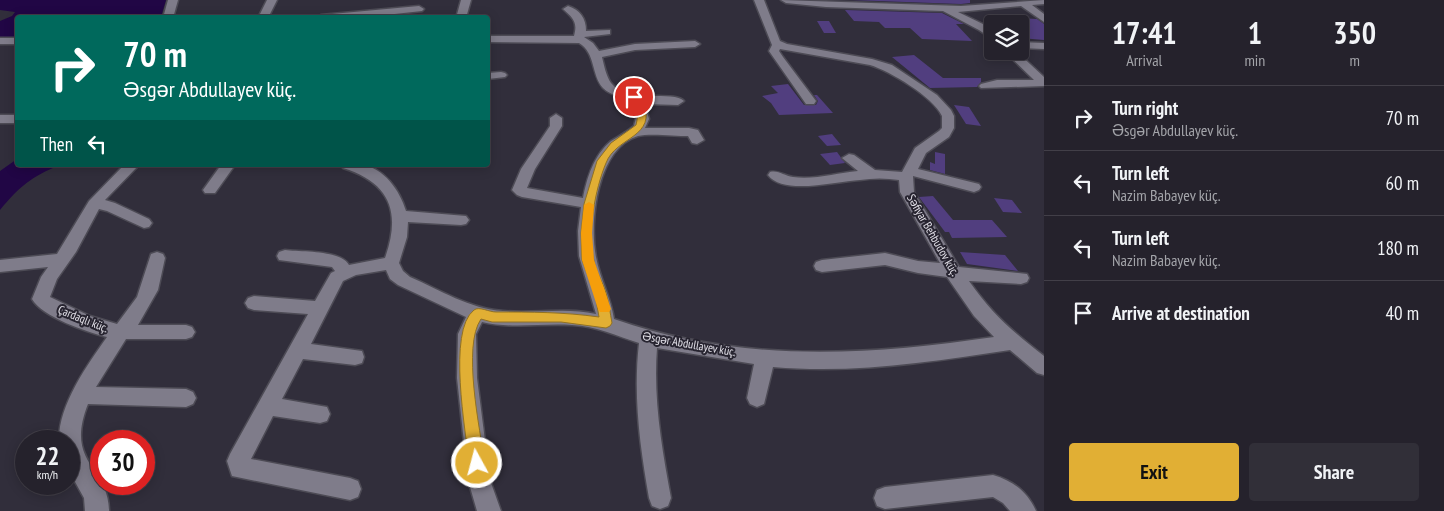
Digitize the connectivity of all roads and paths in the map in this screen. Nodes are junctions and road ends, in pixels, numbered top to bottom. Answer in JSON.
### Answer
{"nodes":[{"id":1,"x":173,"y":0,"type":"edge"},
{"id":2,"x":272,"y":0,"type":"edge"},
{"id":3,"x":466,"y":0,"type":"edge"},
{"id":4,"x":759,"y":0,"type":"edge"},
{"id":5,"x":786,"y":0,"type":"edge"},
{"id":6,"x":1044,"y":1,"type":"edge"},
{"id":7,"x":1022,"y":3,"type":"junction"},
{"id":8,"x":416,"y":4,"type":"edge"},
{"id":9,"x":568,"y":9,"type":"dead end"},
{"id":10,"x":946,"y":9,"type":"junction"},
{"id":11,"x":265,"y":14,"type":"dead end"},
{"id":12,"x":169,"y":15,"type":"edge"},
{"id":13,"x":341,"y":15,"type":"edge"},
{"id":14,"x":424,"y":15,"type":"edge"},
{"id":15,"x":462,"y":15,"type":"edge"},
{"id":16,"x":1044,"y":19,"type":"edge"},
{"id":17,"x":984,"y":29,"type":"edge"},
{"id":18,"x":606,"y":32,"type":"dead end"},
{"id":19,"x":579,"y":37,"type":"junction"},
{"id":20,"x":490,"y":39,"type":"edge"},
{"id":21,"x":15,"y":41,"type":"edge"},
{"id":22,"x":0,"y":42,"type":"edge"},
{"id":23,"x":695,"y":44,"type":"dead end"},
{"id":24,"x":777,"y":45,"type":"junction"},
{"id":25,"x":1029,"y":45,"type":"edge"},
{"id":26,"x":1044,"y":46,"type":"edge"},
{"id":27,"x":596,"y":55,"type":"junction"},
{"id":28,"x":1020,"y":60,"type":"edge"},
{"id":29,"x":501,"y":75,"type":"dead end"},
{"id":30,"x":490,"y":76,"type":"edge"},
{"id":31,"x":1044,"y":83,"type":"edge"},
{"id":32,"x":984,"y":86,"type":"dead end"},
{"id":33,"x":638,"y":100,"type":"junction"},
{"id":34,"x":678,"y":101,"type":"dead end"},
{"id":35,"x":810,"y":101,"type":"dead end"},
{"id":36,"x":556,"y":118,"type":"dead end"},
{"id":37,"x":0,"y":119,"type":"edge"},
{"id":38,"x":15,"y":119,"type":"edge"},
{"id":39,"x":635,"y":132,"type":"junction"},
{"id":40,"x":697,"y":140,"type":"dead end"},
{"id":41,"x":849,"y":158,"type":"dead end"},
{"id":42,"x":130,"y":167,"type":"edge"},
{"id":43,"x":227,"y":167,"type":"edge"},
{"id":44,"x":355,"y":167,"type":"edge"},
{"id":45,"x":871,"y":174,"type":"junction"},
{"id":46,"x":908,"y":174,"type":"junction"},
{"id":47,"x":775,"y":175,"type":"dead end"},
{"id":48,"x":974,"y":187,"type":"dead end"},
{"id":49,"x":210,"y":190,"type":"dead end"},
{"id":50,"x":94,"y":204,"type":"junction"},
{"id":51,"x":589,"y":204,"type":"junction"},
{"id":52,"x":402,"y":216,"type":"junction"},
{"id":53,"x":461,"y":220,"type":"dead end"},
{"id":54,"x":144,"y":223,"type":"dead end"},
{"id":55,"x":285,"y":256,"type":"dead end"},
{"id":56,"x":157,"y":258,"type":"dead end"},
{"id":57,"x":62,"y":260,"type":"junction"},
{"id":58,"x":391,"y":263,"type":"junction"},
{"id":59,"x":0,"y":266,"type":"edge"},
{"id":60,"x":822,"y":266,"type":"dead end"},
{"id":61,"x":953,"y":272,"type":"junction"},
{"id":62,"x":344,"y":273,"type":"junction"},
{"id":63,"x":1021,"y":278,"type":"dead end"},
{"id":64,"x":254,"y":303,"type":"dead end"},
{"id":65,"x":321,"y":308,"type":"junction"},
{"id":66,"x":478,"y":314,"type":"junction"},
{"id":67,"x":606,"y":323,"type":"junction"},
{"id":68,"x":121,"y":332,"type":"junction"},
{"id":69,"x":186,"y":332,"type":"dead end"},
{"id":70,"x":650,"y":339,"type":"junction"},
{"id":71,"x":1014,"y":342,"type":"junction"},
{"id":72,"x":298,"y":350,"type":"junction"},
{"id":73,"x":355,"y":357,"type":"dead end"},
{"id":74,"x":765,"y":358,"type":"junction"},
{"id":75,"x":1044,"y":367,"type":"edge"},
{"id":76,"x":83,"y":395,"type":"junction"},
{"id":77,"x":186,"y":398,"type":"dead end"},
{"id":78,"x":757,"y":398,"type":"dead end"},
{"id":79,"x":268,"y":406,"type":"junction"},
{"id":80,"x":320,"y":414,"type":"dead end"},
{"id":81,"x":350,"y":489,"type":"dead end"},
{"id":82,"x":660,"y":498,"type":"dead end"},
{"id":83,"x":885,"y":498,"type":"dead end"},
{"id":84,"x":97,"y":511,"type":"edge"},
{"id":85,"x":489,"y":511,"type":"edge"},
{"id":86,"x":1024,"y":511,"type":"edge"}],
"edges":[{"from":1,"to":12,"type":"street"},
{"from":2,"to":11,"type":"street"},
{"from":3,"to":15,"type":"street"},
{"from":4,"to":24,"type":"street"},
{"from":5,"to":10,"type":"street"},
{"from":6,"to":7,"type":"street"},
{"from":7,"to":10,"type":"street"},
{"from":7,"to":16,"type":"street"},
{"from":8,"to":13,"type":"street"},
{"from":8,"to":14,"type":"street"},
{"from":9,"to":19,"type":"street"},
{"from":10,"to":17,"type":"street"},
{"from":18,"to":19,"type":"street"},
{"from":19,"to":20,"type":"street"},
{"from":19,"to":27,"type":"street"},
{"from":21,"to":22,"type":"street"},
{"from":23,"to":27,"type":"street"},
{"from":24,"to":35,"type":"street"},
{"from":24,"to":46,"type":"street"},
{"from":25,"to":26,"type":"street"},
{"from":27,"to":33,"type":"street"},
{"from":28,"to":31,"type":"street"},
{"from":29,"to":30,"type":"street"},
{"from":31,"to":32,"type":"street"},
{"from":33,"to":34,"type":"street"},
{"from":33,"to":39,"type":"street"},
{"from":36,"to":51,"type":"street"},
{"from":37,"to":38,"type":"street"},
{"from":39,"to":40,"type":"street"},
{"from":39,"to":51,"type":"street"},
{"from":41,"to":45,"type":"street"},
{"from":42,"to":50,"type":"street","name":"Çardaqlı küç."},
{"from":43,"to":49,"type":"street"},
{"from":44,"to":52,"type":"street"},
{"from":45,"to":46,"type":"street"},
{"from":45,"to":47,"type":"street"},
{"from":46,"to":48,"type":"street"},
{"from":46,"to":61,"type":"street","name":"Səfiyar Behbudov küç."},
{"from":50,"to":54,"type":"street"},
{"from":50,"to":57,"type":"street","name":"Çardaqlı küç."},
{"from":51,"to":67,"type":"street"},
{"from":52,"to":53,"type":"street"},
{"from":52,"to":58,"type":"street"},
{"from":55,"to":62,"type":"street"},
{"from":56,"to":68,"type":"street"},
{"from":57,"to":59,"type":"street"},
{"from":57,"to":68,"type":"street","name":"Çardaqlı küç."},
{"from":58,"to":62,"type":"street"},
{"from":58,"to":66,"type":"street","name":"Əsgər Abdullayev küç."},
{"from":60,"to":61,"type":"street"},
{"from":61,"to":63,"type":"street"},
{"from":61,"to":71,"type":"street","name":"Səfiyar Behbudov küç."},
{"from":62,"to":65,"type":"street"},
{"from":64,"to":65,"type":"street"},
{"from":65,"to":72,"type":"street"},
{"from":66,"to":67,"type":"street","name":"Əsgər Abdullayev küç."},
{"from":66,"to":85,"type":"street"},
{"from":67,"to":70,"type":"street","name":"Əsgər Abdullayev küç."},
{"from":68,"to":69,"type":"street"},
{"from":68,"to":76,"type":"street","name":"Çardaqlı küç."},
{"from":70,"to":74,"type":"street","name":"Əsgər Abdullayev küç."},
{"from":70,"to":82,"type":"street"},
{"from":71,"to":74,"type":"street","name":"Əsgər Abdullayev küç."},
{"from":71,"to":75,"type":"street","name":"Səfiyar Behbudov küç."},
{"from":72,"to":73,"type":"street"},
{"from":72,"to":79,"type":"street"},
{"from":74,"to":78,"type":"street"},
{"from":76,"to":77,"type":"street"},
{"from":76,"to":84,"type":"street","name":"Çardaqlı küç."},
{"from":79,"to":80,"type":"street"},
{"from":79,"to":81,"type":"street"},
{"from":83,"to":86,"type":"street"}]}
